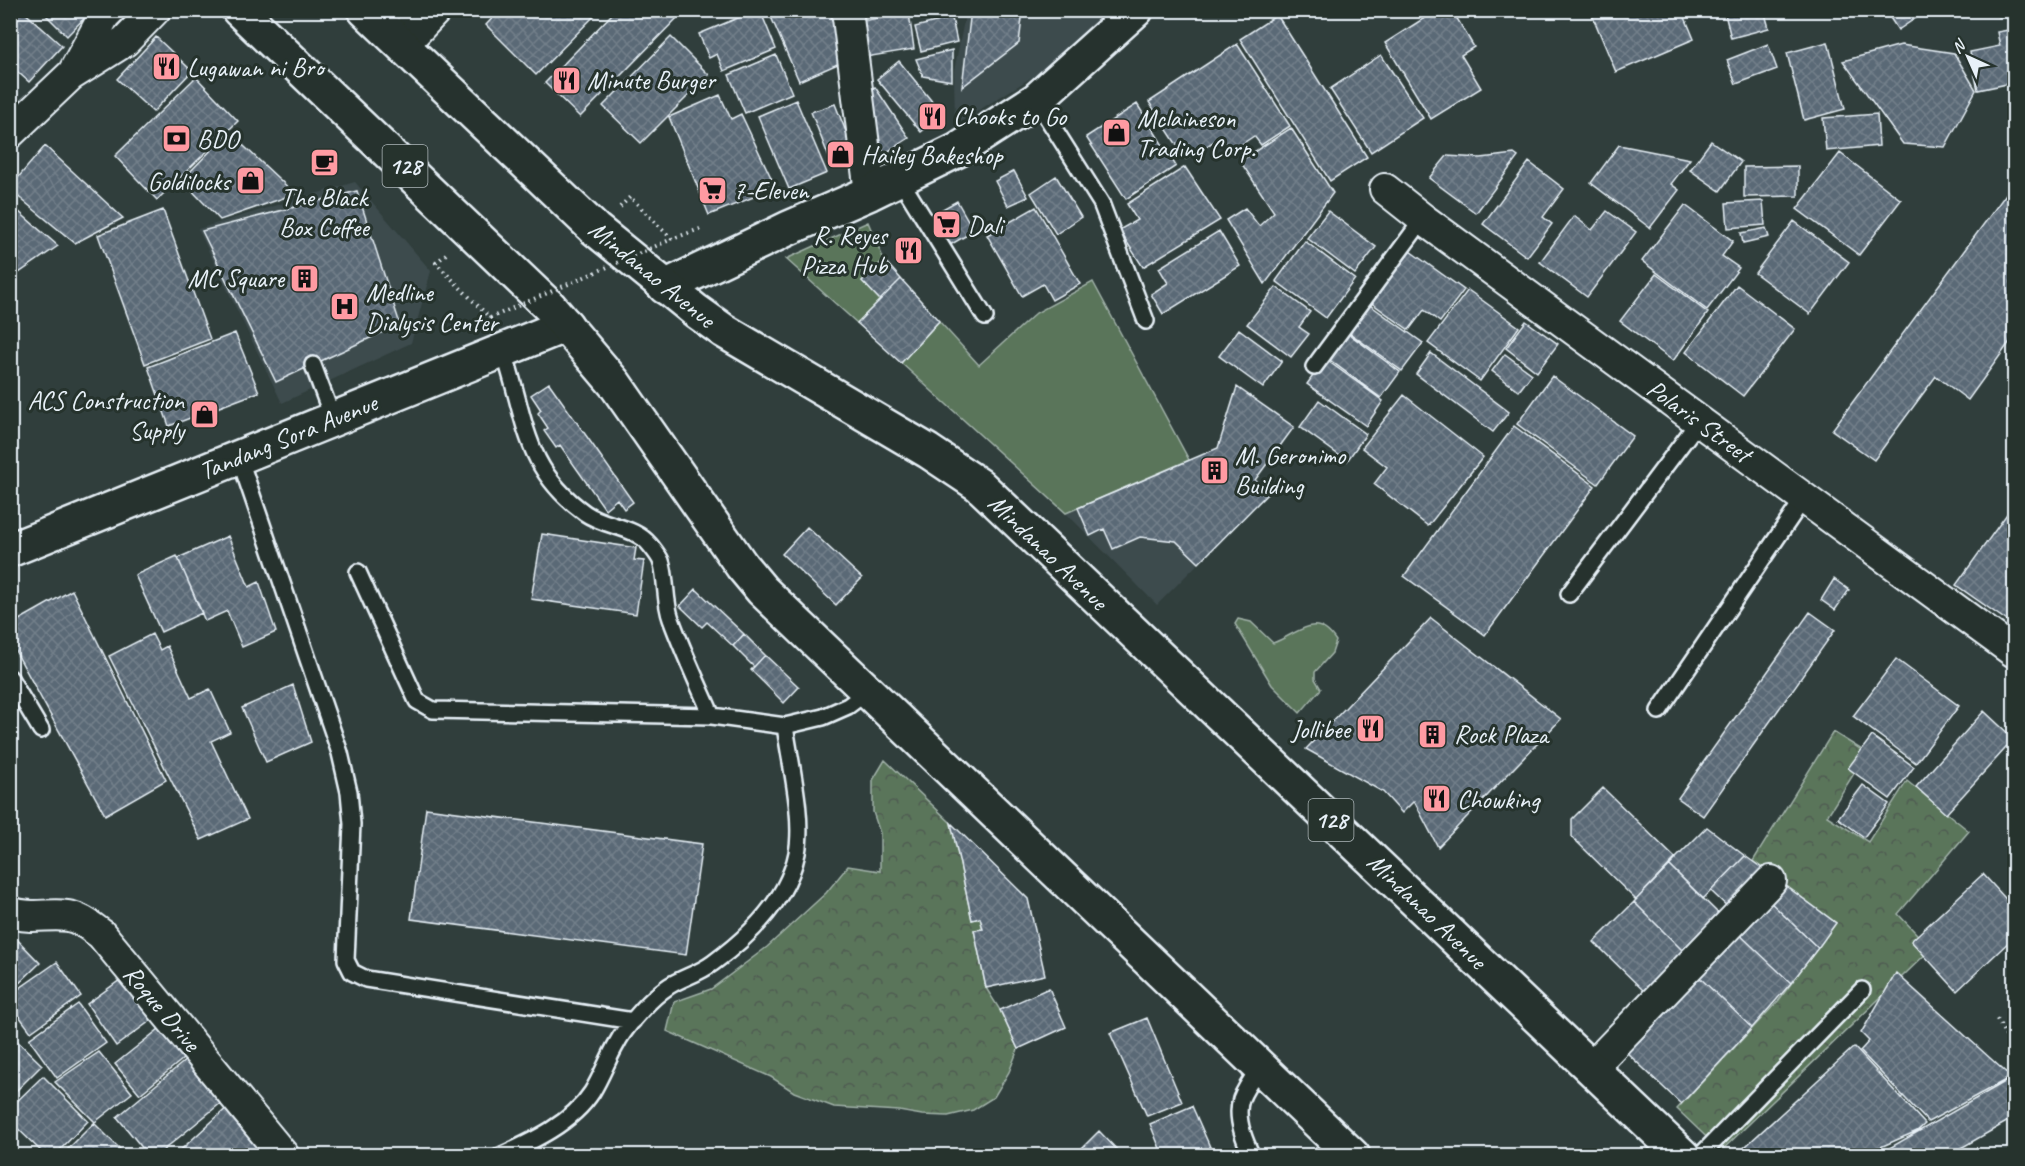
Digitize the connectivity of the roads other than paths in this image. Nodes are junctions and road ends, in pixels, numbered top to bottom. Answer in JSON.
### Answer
{"nodes":[{"id":1,"x":110,"y":10,"type":"edge"},
{"id":2,"x":155,"y":10,"type":"edge"},
{"id":3,"x":239,"y":10,"type":"edge"},
{"id":4,"x":365,"y":10,"type":"edge"},
{"id":5,"x":407,"y":10,"type":"edge"},
{"id":6,"x":435,"y":10,"type":"edge"},
{"id":7,"x":847,"y":10,"type":"edge"},
{"id":8,"x":1136,"y":10,"type":"edge"},
{"id":9,"x":402,"y":46,"type":"junction"},
{"id":10,"x":71,"y":75,"type":"junction"},
{"id":11,"x":1035,"y":100,"type":"junction"},
{"id":12,"x":10,"y":133,"type":"edge"},
{"id":13,"x":884,"y":185,"type":"junction"},
{"id":14,"x":1385,"y":189,"type":"dead end"},
{"id":15,"x":1423,"y":219,"type":"junction"},
{"id":16,"x":665,"y":287,"type":"junction"},
{"id":17,"x":985,"y":317,"type":"dead end"},
{"id":18,"x":1146,"y":321,"type":"dead end"},
{"id":19,"x":566,"y":325,"type":"junction"},
{"id":20,"x":503,"y":350,"type":"junction"},
{"id":21,"x":313,"y":364,"type":"dead end"},
{"id":22,"x":1314,"y":367,"type":"dead end"},
{"id":23,"x":333,"y":419,"type":"junction"},
{"id":24,"x":1699,"y":421,"type":"junction"},
{"id":25,"x":239,"y":457,"type":"junction"},
{"id":26,"x":1804,"y":498,"type":"junction"},
{"id":27,"x":10,"y":550,"type":"edge"},
{"id":28,"x":358,"y":572,"type":"dead end"},
{"id":29,"x":1569,"y":594,"type":"dead end"},
{"id":30,"x":2014,"y":652,"type":"edge"},
{"id":31,"x":10,"y":678,"type":"edge"},
{"id":32,"x":867,"y":692,"type":"junction"},
{"id":33,"x":1659,"y":711,"type":"dead end"},
{"id":34,"x":712,"y":716,"type":"junction"},
{"id":35,"x":785,"y":726,"type":"junction"},
{"id":36,"x":41,"y":730,"type":"dead end"},
{"id":37,"x":1771,"y":881,"type":"dead end"},
{"id":38,"x":10,"y":912,"type":"edge"},
{"id":39,"x":1862,"y":990,"type":"dead end"},
{"id":40,"x":633,"y":1021,"type":"junction"},
{"id":41,"x":1261,"y":1066,"type":"junction"},
{"id":42,"x":1591,"y":1068,"type":"junction"},
{"id":43,"x":284,"y":1155,"type":"edge"},
{"id":44,"x":500,"y":1155,"type":"edge"},
{"id":45,"x":1252,"y":1155,"type":"edge"},
{"id":46,"x":1353,"y":1155,"type":"edge"},
{"id":47,"x":1683,"y":1155,"type":"edge"},
{"id":48,"x":1700,"y":1155,"type":"edge"}],
"edges":[{"from":1,"to":10,"type":"street"},
{"from":2,"to":10,"type":"street"},
{"from":3,"to":19,"type":"main road","number":"128"},
{"from":4,"to":9,"type":"main road","name":"Mindanao Avenue","number":"128"},
{"from":5,"to":9,"type":"lane"},
{"from":6,"to":9,"type":"street"},
{"from":7,"to":13,"type":"street"},
{"from":8,"to":11,"type":"main road"},
{"from":9,"to":16,"type":"main road","name":"Mindanao Avenue","number":"128"},
{"from":10,"to":12,"type":"street"},
{"from":11,"to":13,"type":"main road"},
{"from":11,"to":18,"type":"lane"},
{"from":13,"to":16,"type":"main road"},
{"from":13,"to":17,"type":"lane"},
{"from":14,"to":15,"type":"street","name":"Polaris Street"},
{"from":15,"to":22,"type":"lane"},
{"from":15,"to":24,"type":"street","name":"Polaris Street"},
{"from":16,"to":42,"type":"main road","name":"Mindanao Avenue","number":"128"},
{"from":19,"to":20,"type":"main road","name":"Tandang Sora Avenue"},
{"from":19,"to":32,"type":"main road","number":"128"},
{"from":20,"to":23,"type":"main road","name":"Tandang Sora Avenue"},
{"from":20,"to":34,"type":"lane"},
{"from":21,"to":23,"type":"lane"},
{"from":23,"to":25,"type":"main road","name":"Tandang Sora Avenue"},
{"from":24,"to":26,"type":"street","name":"Polaris Street"},
{"from":24,"to":29,"type":"lane"},
{"from":25,"to":27,"type":"main road","name":"Tandang Sora Avenue"},
{"from":25,"to":40,"type":"lane"},
{"from":26,"to":30,"type":"street","name":"Polaris Street"},
{"from":26,"to":33,"type":"lane"},
{"from":28,"to":34,"type":"lane"},
{"from":31,"to":36,"type":"lane"},
{"from":32,"to":35,"type":"lane"},
{"from":32,"to":41,"type":"main road","number":"128"},
{"from":34,"to":35,"type":"lane"},
{"from":35,"to":40,"type":"lane"},
{"from":37,"to":42,"type":"street"},
{"from":38,"to":43,"type":"street","name":"Roque Drive"},
{"from":39,"to":48,"type":"lane"},
{"from":40,"to":44,"type":"lane"},
{"from":41,"to":45,"type":"lane"},
{"from":41,"to":46,"type":"main road","number":"128"},
{"from":42,"to":47,"type":"main road","name":"Mindanao Avenue","number":"128"}]}
